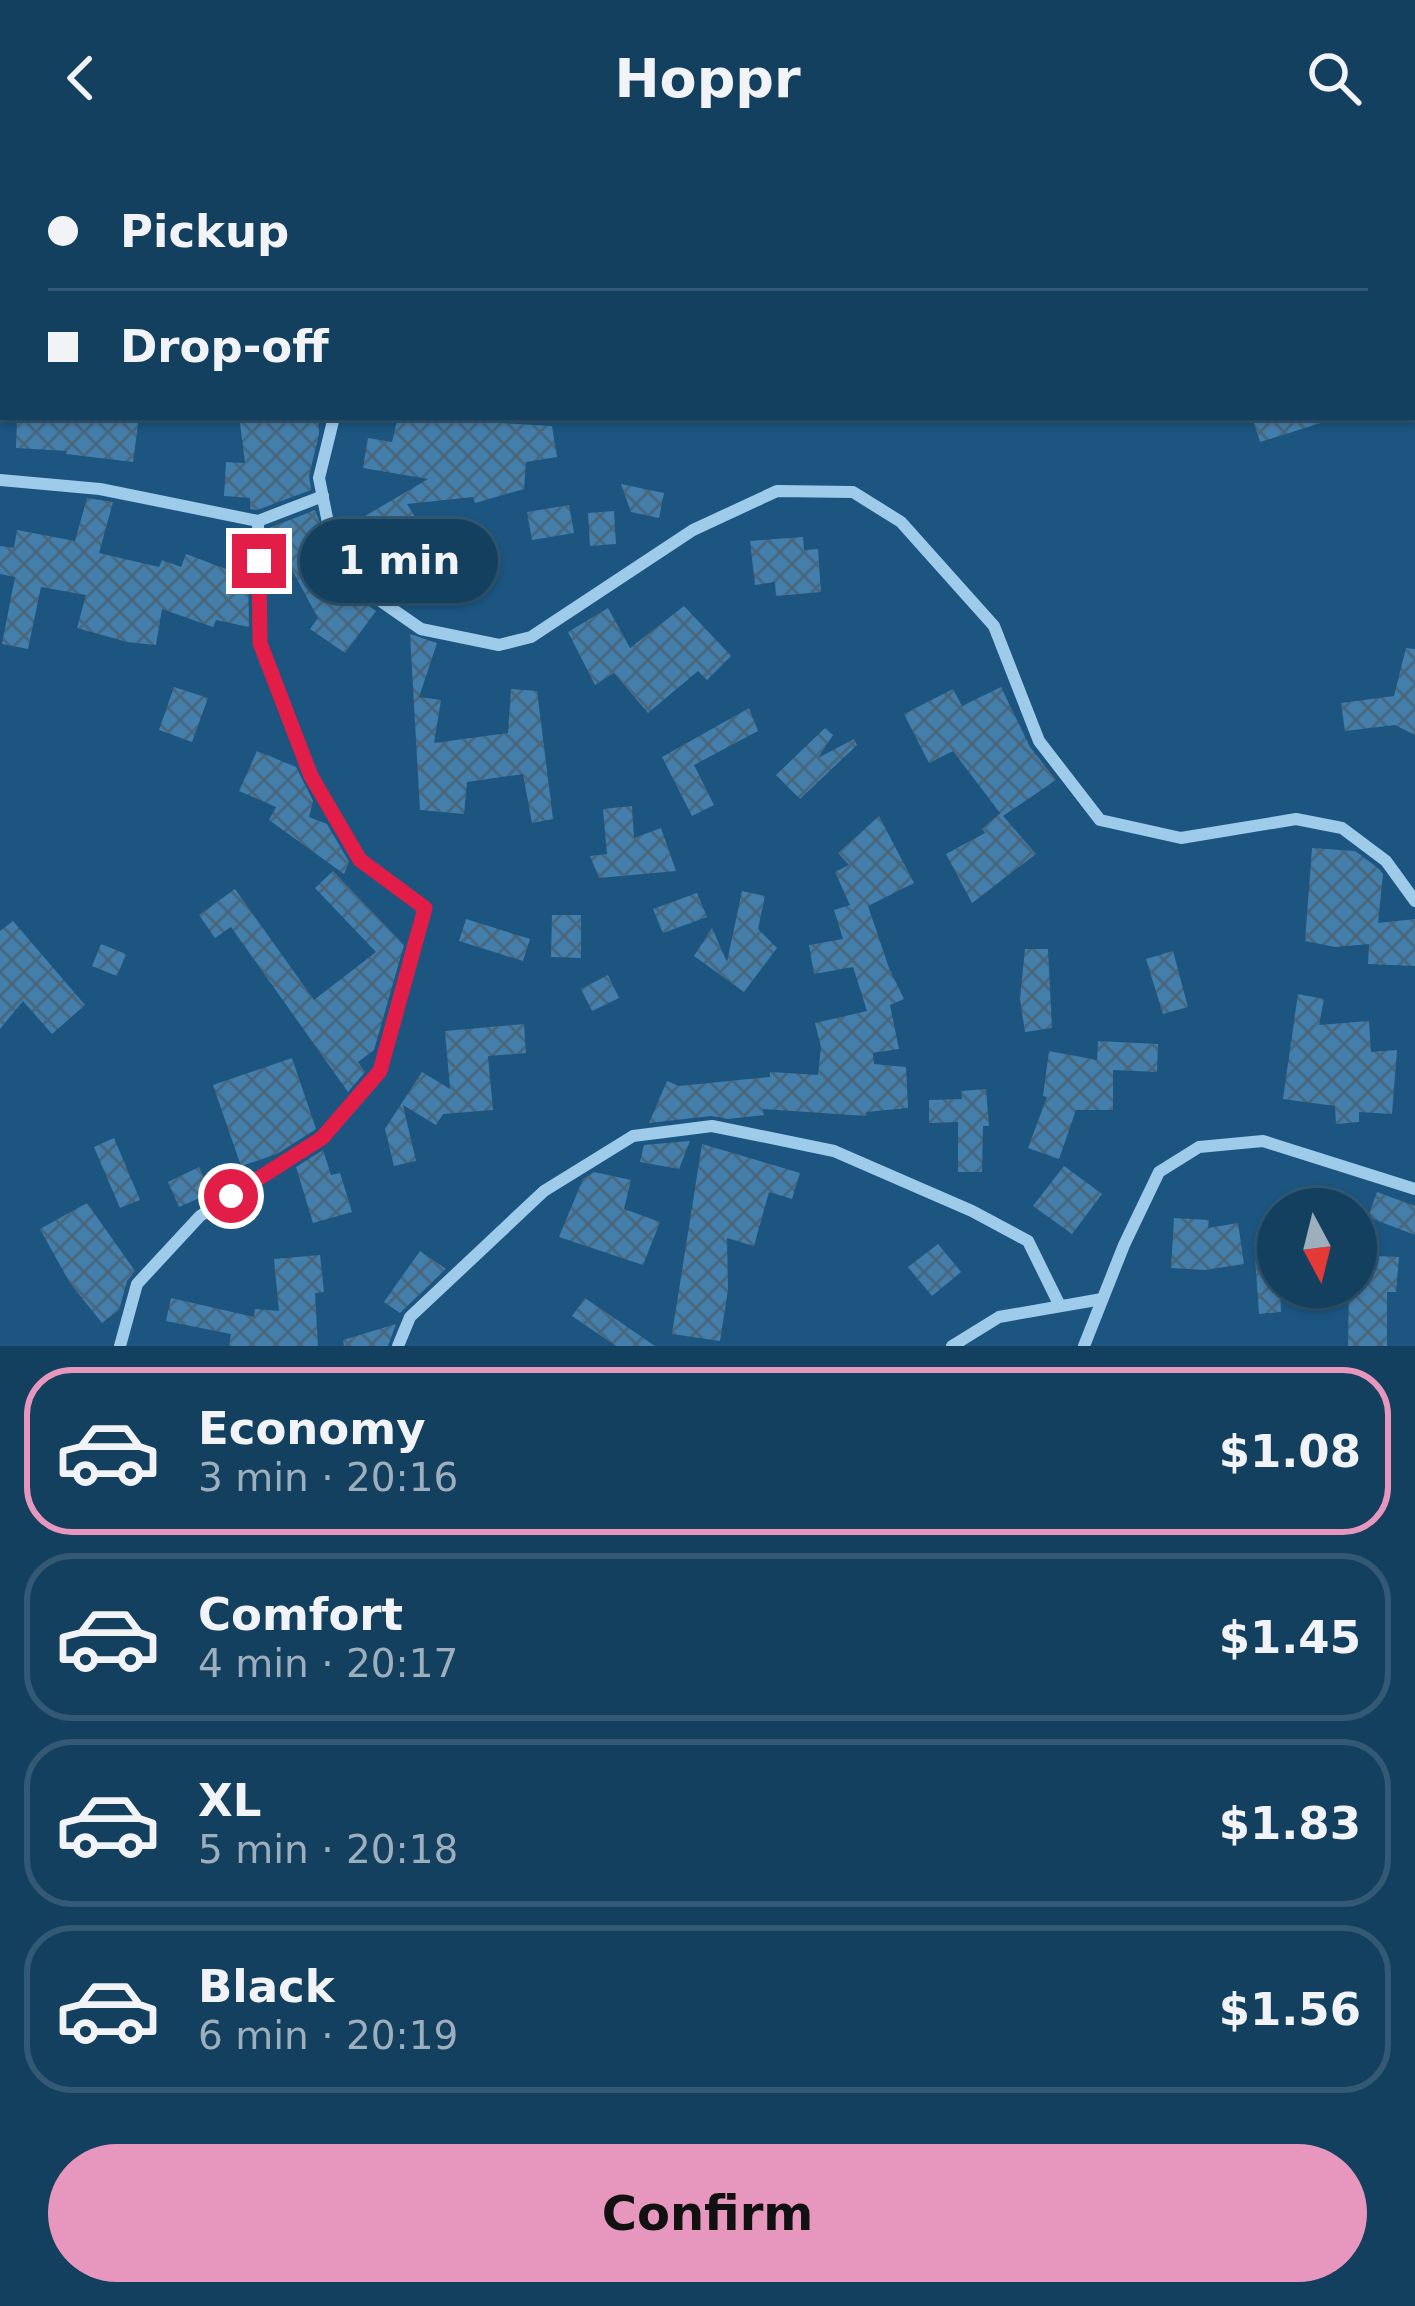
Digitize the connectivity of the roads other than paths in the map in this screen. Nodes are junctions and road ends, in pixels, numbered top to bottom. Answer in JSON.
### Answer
{"nodes":[{"id":1,"x":333,"y":420,"type":"edge"},
{"id":2,"x":0,"y":480,"type":"edge"},
{"id":3,"x":323,"y":496,"type":"junction"},
{"id":4,"x":258,"y":520,"type":"junction"},
{"id":5,"x":1415,"y":901,"type":"edge"},
{"id":6,"x":1415,"y":1189,"type":"edge"},
{"id":7,"x":1102,"y":1299,"type":"junction"},
{"id":8,"x":1060,"y":1306,"type":"junction"},
{"id":9,"x":120,"y":1346,"type":"edge"},
{"id":10,"x":398,"y":1346,"type":"edge"},
{"id":11,"x":952,"y":1346,"type":"edge"},
{"id":12,"x":1084,"y":1346,"type":"edge"}],
"edges":[{"from":1,"to":3,"type":"street"},
{"from":2,"to":4,"type":"street"},
{"from":3,"to":4,"type":"street"},
{"from":3,"to":5,"type":"street"},
{"from":4,"to":9,"type":"street"},
{"from":6,"to":7,"type":"street"},
{"from":7,"to":8,"type":"street"},
{"from":7,"to":12,"type":"street"},
{"from":8,"to":10,"type":"street"},
{"from":8,"to":11,"type":"street"}]}
